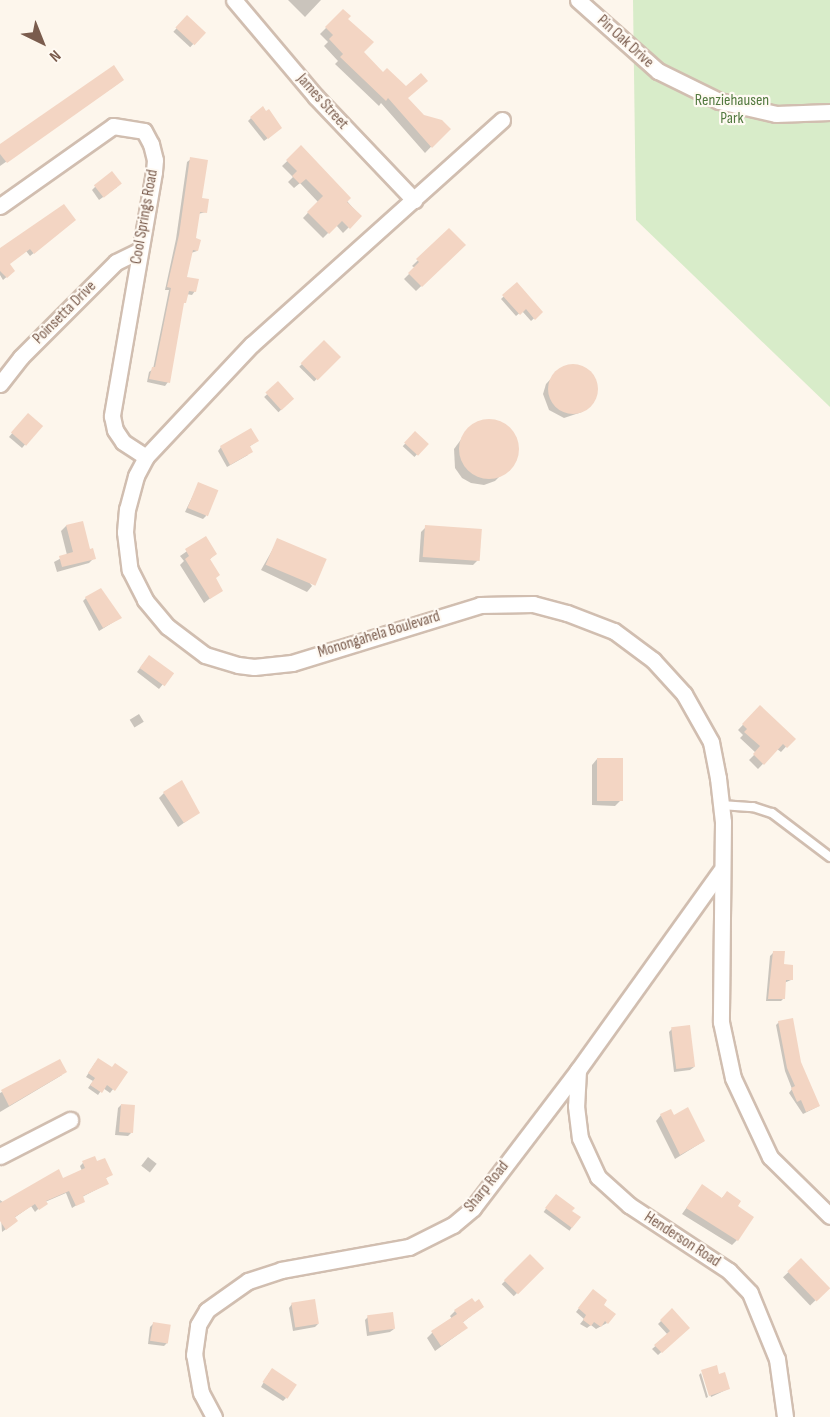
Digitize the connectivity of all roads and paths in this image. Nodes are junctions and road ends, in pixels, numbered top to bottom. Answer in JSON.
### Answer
{"nodes":[{"id":1,"x":234,"y":0,"type":"edge"},
{"id":2,"x":579,"y":0,"type":"edge"},
{"id":3,"x":830,"y":112,"type":"edge"},
{"id":4,"x":502,"y":120,"type":"dead end"},
{"id":5,"x":414,"y":200,"type":"junction"},
{"id":6,"x":0,"y":206,"type":"edge"},
{"id":7,"x":139,"y":251,"type":"junction"},
{"id":8,"x":0,"y":384,"type":"edge"},
{"id":9,"x":146,"y":457,"type":"junction"},
{"id":10,"x":721,"y":805,"type":"junction"},
{"id":11,"x":830,"y":857,"type":"edge"},
{"id":12,"x":720,"y":872,"type":"junction"},
{"id":13,"x":578,"y":1070,"type":"junction"},
{"id":14,"x":70,"y":1120,"type":"dead end"},
{"id":15,"x":0,"y":1156,"type":"edge"},
{"id":16,"x":830,"y":1216,"type":"edge"},
{"id":17,"x":214,"y":1417,"type":"edge"},
{"id":18,"x":785,"y":1417,"type":"edge"}],
"edges":[{"from":1,"to":5,"type":"street","name":"James Street"},
{"from":2,"to":3,"type":"street","name":"Pin Oak Drive"},
{"from":4,"to":5,"type":"street","name":"Monongahela Boulevard"},
{"from":5,"to":9,"type":"street","name":"Monongahela Boulevard"},
{"from":6,"to":7,"type":"street","name":"Cool Springs Road"},
{"from":7,"to":8,"type":"street","name":"Poinsetta Drive"},
{"from":7,"to":9,"type":"street","name":"Cool Springs Road"},
{"from":9,"to":10,"type":"street","name":"Monongahela Boulevard"},
{"from":10,"to":11,"type":"lane"},
{"from":10,"to":12,"type":"street","name":"Monongahela Boulevard"},
{"from":12,"to":13,"type":"street","name":"Sharp Road"},
{"from":12,"to":16,"type":"street","name":"Monongahela Boulevard"},
{"from":13,"to":17,"type":"street","name":"Sharp Road"},
{"from":13,"to":18,"type":"street","name":"Henderson Road"},
{"from":14,"to":15,"type":"street"}]}
